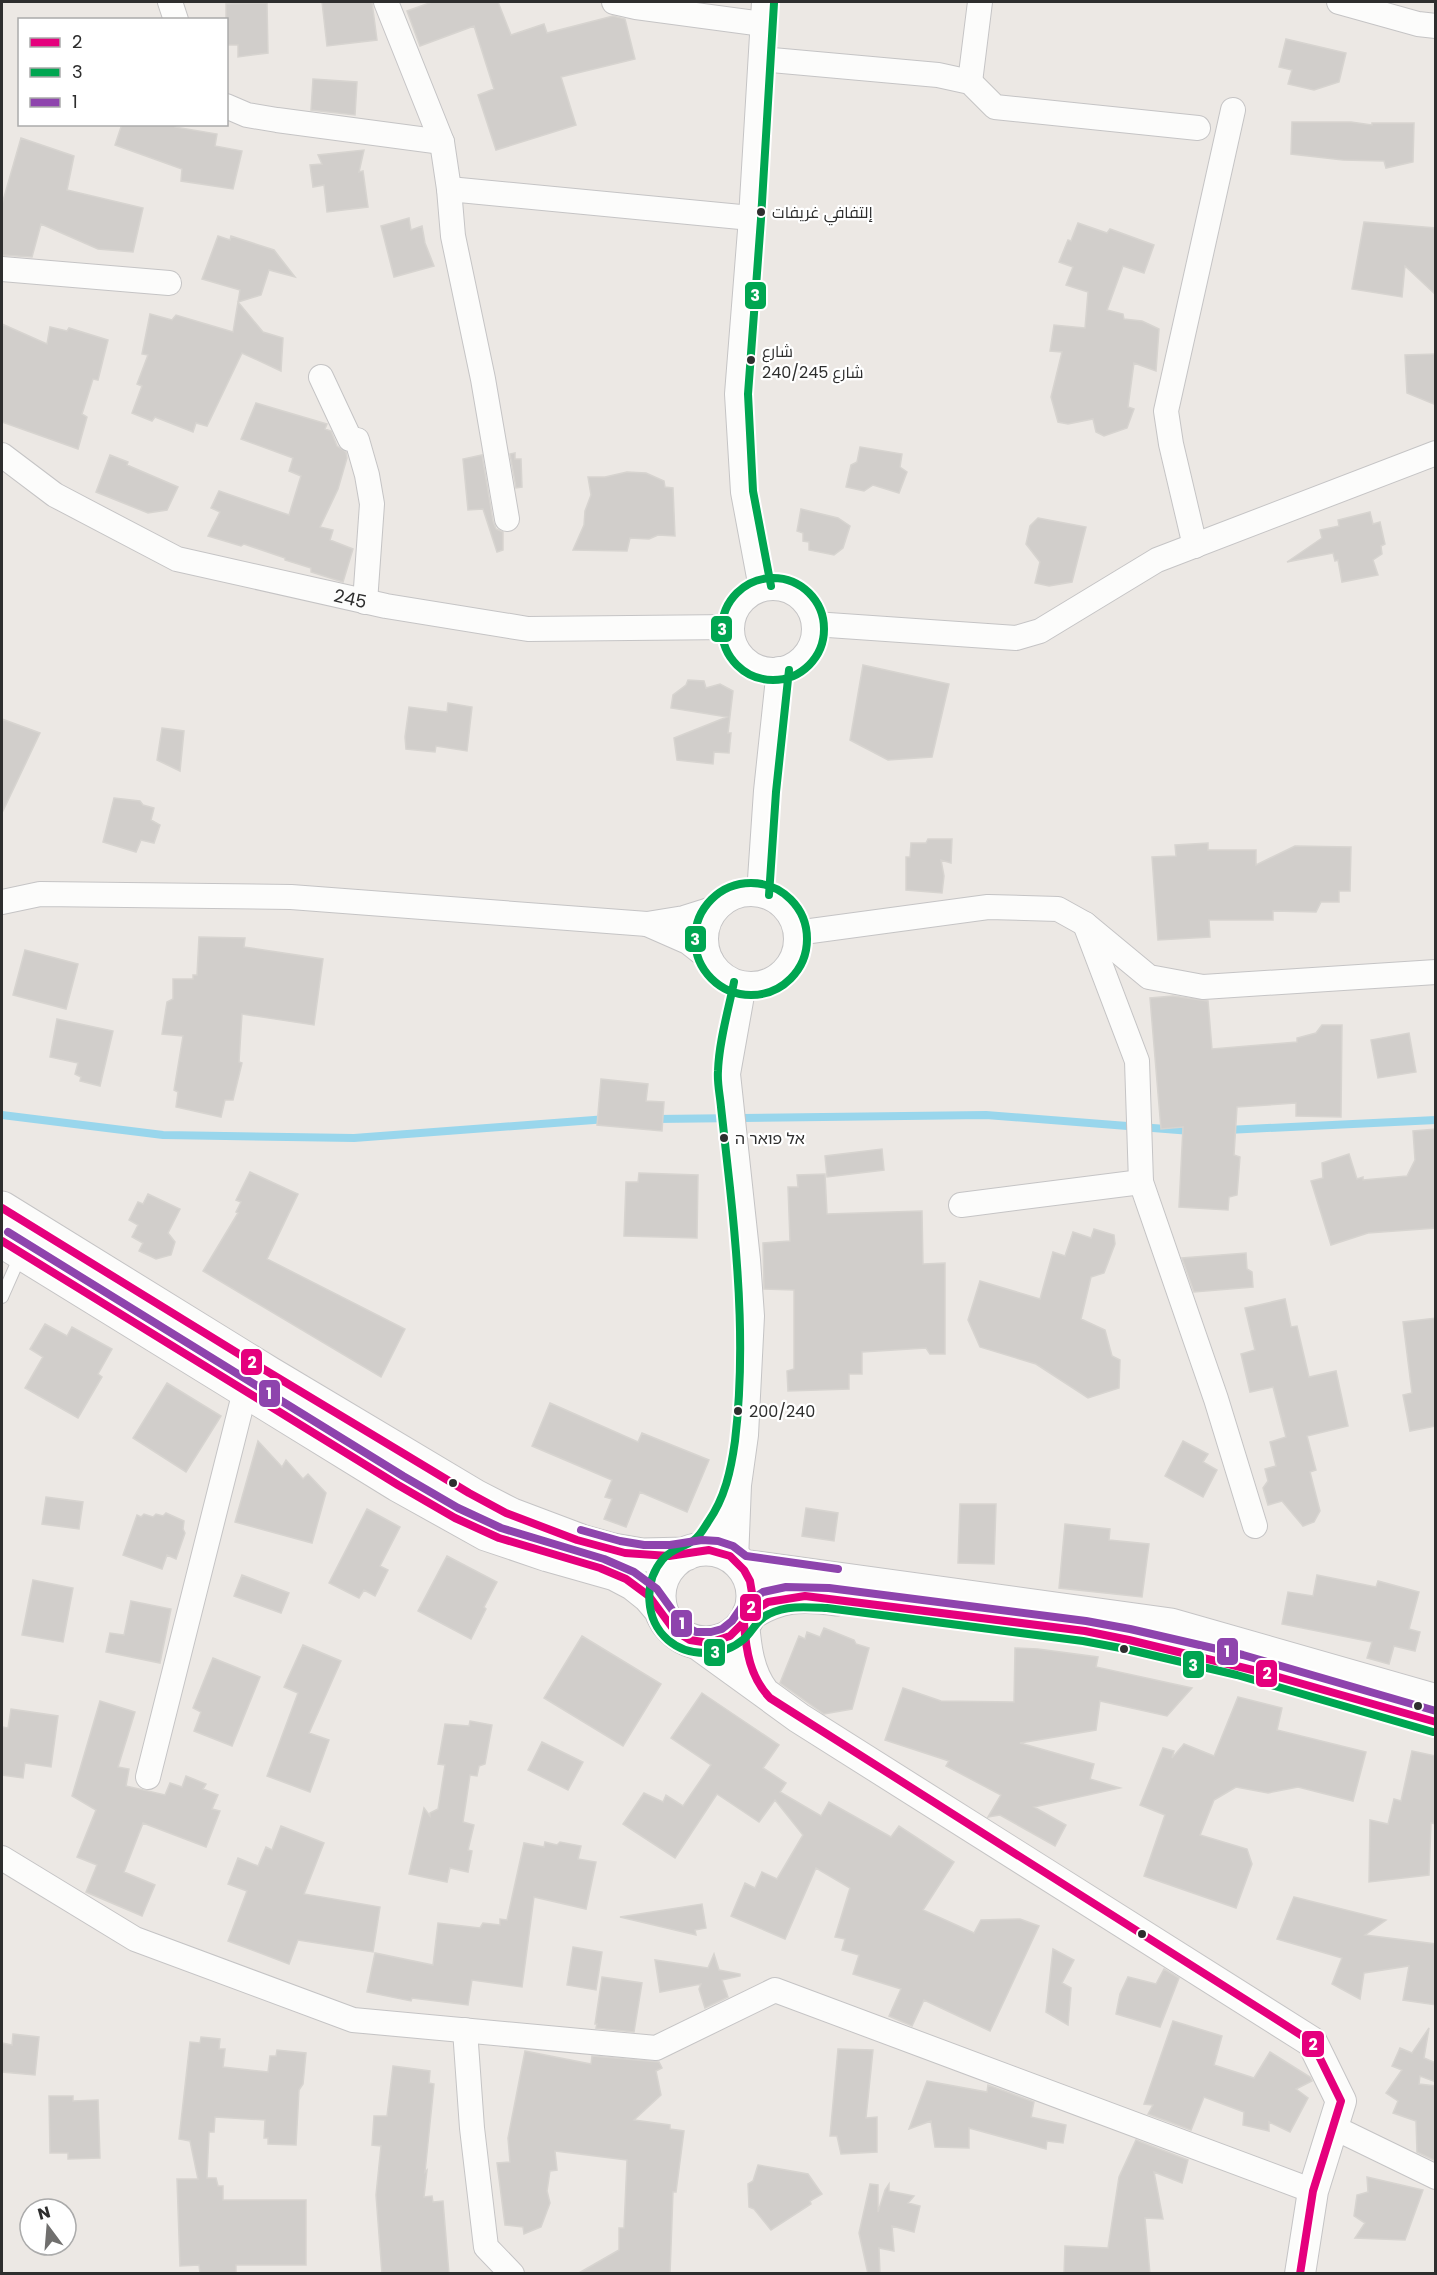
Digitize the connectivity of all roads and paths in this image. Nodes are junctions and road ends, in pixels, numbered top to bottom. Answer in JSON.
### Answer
{"nodes":[{"id":1,"x":170,"y":2,"type":"edge"},
{"id":2,"x":386,"y":2,"type":"edge"},
{"id":3,"x":614,"y":2,"type":"edge"},
{"id":4,"x":980,"y":2,"type":"edge"},
{"id":5,"x":1339,"y":2,"type":"edge"},
{"id":6,"x":764,"y":13,"type":"edge"},
{"id":7,"x":175,"y":18,"type":"edge"},
{"id":8,"x":1436,"y":26,"type":"edge"},
{"id":9,"x":761,"y":59,"type":"junction"},
{"id":10,"x":970,"y":82,"type":"junction"},
{"id":11,"x":228,"y":107,"type":"edge"},
{"id":12,"x":1233,"y":110,"type":"dead end"},
{"id":13,"x":1198,"y":128,"type":"dead end"},
{"id":14,"x":442,"y":142,"type":"junction"},
{"id":15,"x":449,"y":189,"type":"junction"},
{"id":16,"x":751,"y":218,"type":"junction"},
{"id":17,"x":2,"y":268,"type":"edge"},
{"id":18,"x":169,"y":283,"type":"dead end"},
{"id":19,"x":321,"y":377,"type":"dead end"},
{"id":20,"x":1436,"y":453,"type":"edge"},
{"id":21,"x":2,"y":455,"type":"edge"},
{"id":22,"x":507,"y":519,"type":"dead end"},
{"id":23,"x":1195,"y":546,"type":"junction"},
{"id":24,"x":761,"y":588,"type":"junction"},
{"id":25,"x":365,"y":602,"type":"junction"},
{"id":26,"x":814,"y":624,"type":"junction"},
{"id":27,"x":732,"y":627,"type":"junction"},
{"id":28,"x":779,"y":669,"type":"junction"},
{"id":29,"x":759,"y":894,"type":"junction"},
{"id":30,"x":2,"y":902,"type":"edge"},
{"id":31,"x":719,"y":907,"type":"junction"},
{"id":32,"x":647,"y":924,"type":"junction"},
{"id":33,"x":1085,"y":924,"type":"junction"},
{"id":34,"x":796,"y":933,"type":"junction"},
{"id":35,"x":711,"y":960,"type":"junction"},
{"id":36,"x":1436,"y":972,"type":"edge"},
{"id":37,"x":744,"y":984,"type":"junction"},
{"id":38,"x":1141,"y":1182,"type":"junction"},
{"id":39,"x":961,"y":1205,"type":"dead end"},
{"id":40,"x":2,"y":1208,"type":"edge"},
{"id":41,"x":11,"y":1247,"type":"edge"},
{"id":42,"x":2,"y":1297,"type":"edge"},
{"id":43,"x":245,"y":1390,"type":"junction"},
{"id":44,"x":739,"y":1485,"type":"junction"},
{"id":45,"x":1255,"y":1526,"type":"dead end"},
{"id":46,"x":692,"y":1552,"type":"junction"},
{"id":47,"x":739,"y":1563,"type":"junction"},
{"id":48,"x":661,"y":1610,"type":"junction"},
{"id":49,"x":746,"y":1619,"type":"junction"},
{"id":50,"x":693,"y":1641,"type":"junction"},
{"id":51,"x":770,"y":1698,"type":"junction"},
{"id":52,"x":1436,"y":1701,"type":"edge"},
{"id":53,"x":1436,"y":1722,"type":"edge"},
{"id":54,"x":148,"y":1777,"type":"dead end"},
{"id":55,"x":2,"y":1858,"type":"edge"},
{"id":56,"x":465,"y":2030,"type":"junction"},
{"id":57,"x":1333,"y":2127,"type":"junction"},
{"id":58,"x":1436,"y":2176,"type":"edge"},
{"id":59,"x":1313,"y":2191,"type":"junction"},
{"id":60,"x":512,"y":2274,"type":"edge"},
{"id":61,"x":1300,"y":2274,"type":"edge"}],
"edges":[{"from":1,"to":7,"type":"street"},
{"from":2,"to":14,"type":"street"},
{"from":3,"to":6,"type":"street"},
{"from":4,"to":10,"type":"street"},
{"from":5,"to":8,"type":"street"},
{"from":6,"to":9,"type":"street"},
{"from":9,"to":10,"type":"street"},
{"from":9,"to":16,"type":"street"},
{"from":10,"to":13,"type":"street"},
{"from":11,"to":14,"type":"street"},
{"from":12,"to":23,"type":"street"},
{"from":14,"to":15,"type":"street"},
{"from":15,"to":16,"type":"street"},
{"from":15,"to":22,"type":"street"},
{"from":16,"to":24,"type":"street"},
{"from":17,"to":18,"type":"street"},
{"from":19,"to":25,"type":"street"},
{"from":20,"to":23,"type":"street"},
{"from":21,"to":25,"type":"street","name":"245"},
{"from":23,"to":26,"type":"street"},
{"from":24,"to":26,"type":"street"},
{"from":24,"to":27,"type":"street"},
{"from":25,"to":27,"type":"street","name":"245"},
{"from":26,"to":28,"type":"street"},
{"from":27,"to":28,"type":"street"},
{"from":28,"to":29,"type":"street"},
{"from":29,"to":31,"type":"street"},
{"from":29,"to":34,"type":"street"},
{"from":30,"to":32,"type":"street"},
{"from":31,"to":32,"type":"street"},
{"from":31,"to":35,"type":"street"},
{"from":32,"to":35,"type":"street"},
{"from":33,"to":34,"type":"street"},
{"from":33,"to":36,"type":"street"},
{"from":33,"to":38,"type":"street"},
{"from":34,"to":37,"type":"street"},
{"from":35,"to":37,"type":"street"},
{"from":37,"to":44,"type":"street"},
{"from":38,"to":39,"type":"street"},
{"from":38,"to":45,"type":"street"},
{"from":40,"to":46,"type":"main road"},
{"from":41,"to":42,"type":"lane"},
{"from":41,"to":43,"type":"main road"},
{"from":43,"to":48,"type":"main road"},
{"from":43,"to":54,"type":"street"},
{"from":44,"to":46,"type":"street"},
{"from":44,"to":47,"type":"street"},
{"from":46,"to":47,"type":"main road"},
{"from":46,"to":48,"type":"main road"},
{"from":47,"to":49,"type":"main road"},
{"from":47,"to":52,"type":"main road"},
{"from":48,"to":50,"type":"main road"},
{"from":49,"to":50,"type":"main road"},
{"from":49,"to":51,"type":"street"},
{"from":49,"to":53,"type":"main road"},
{"from":50,"to":51,"type":"street"},
{"from":51,"to":57,"type":"street"},
{"from":55,"to":56,"type":"street"},
{"from":56,"to":59,"type":"street"},
{"from":56,"to":60,"type":"street"},
{"from":57,"to":58,"type":"street"},
{"from":57,"to":59,"type":"street"},
{"from":59,"to":61,"type":"street"}]}
